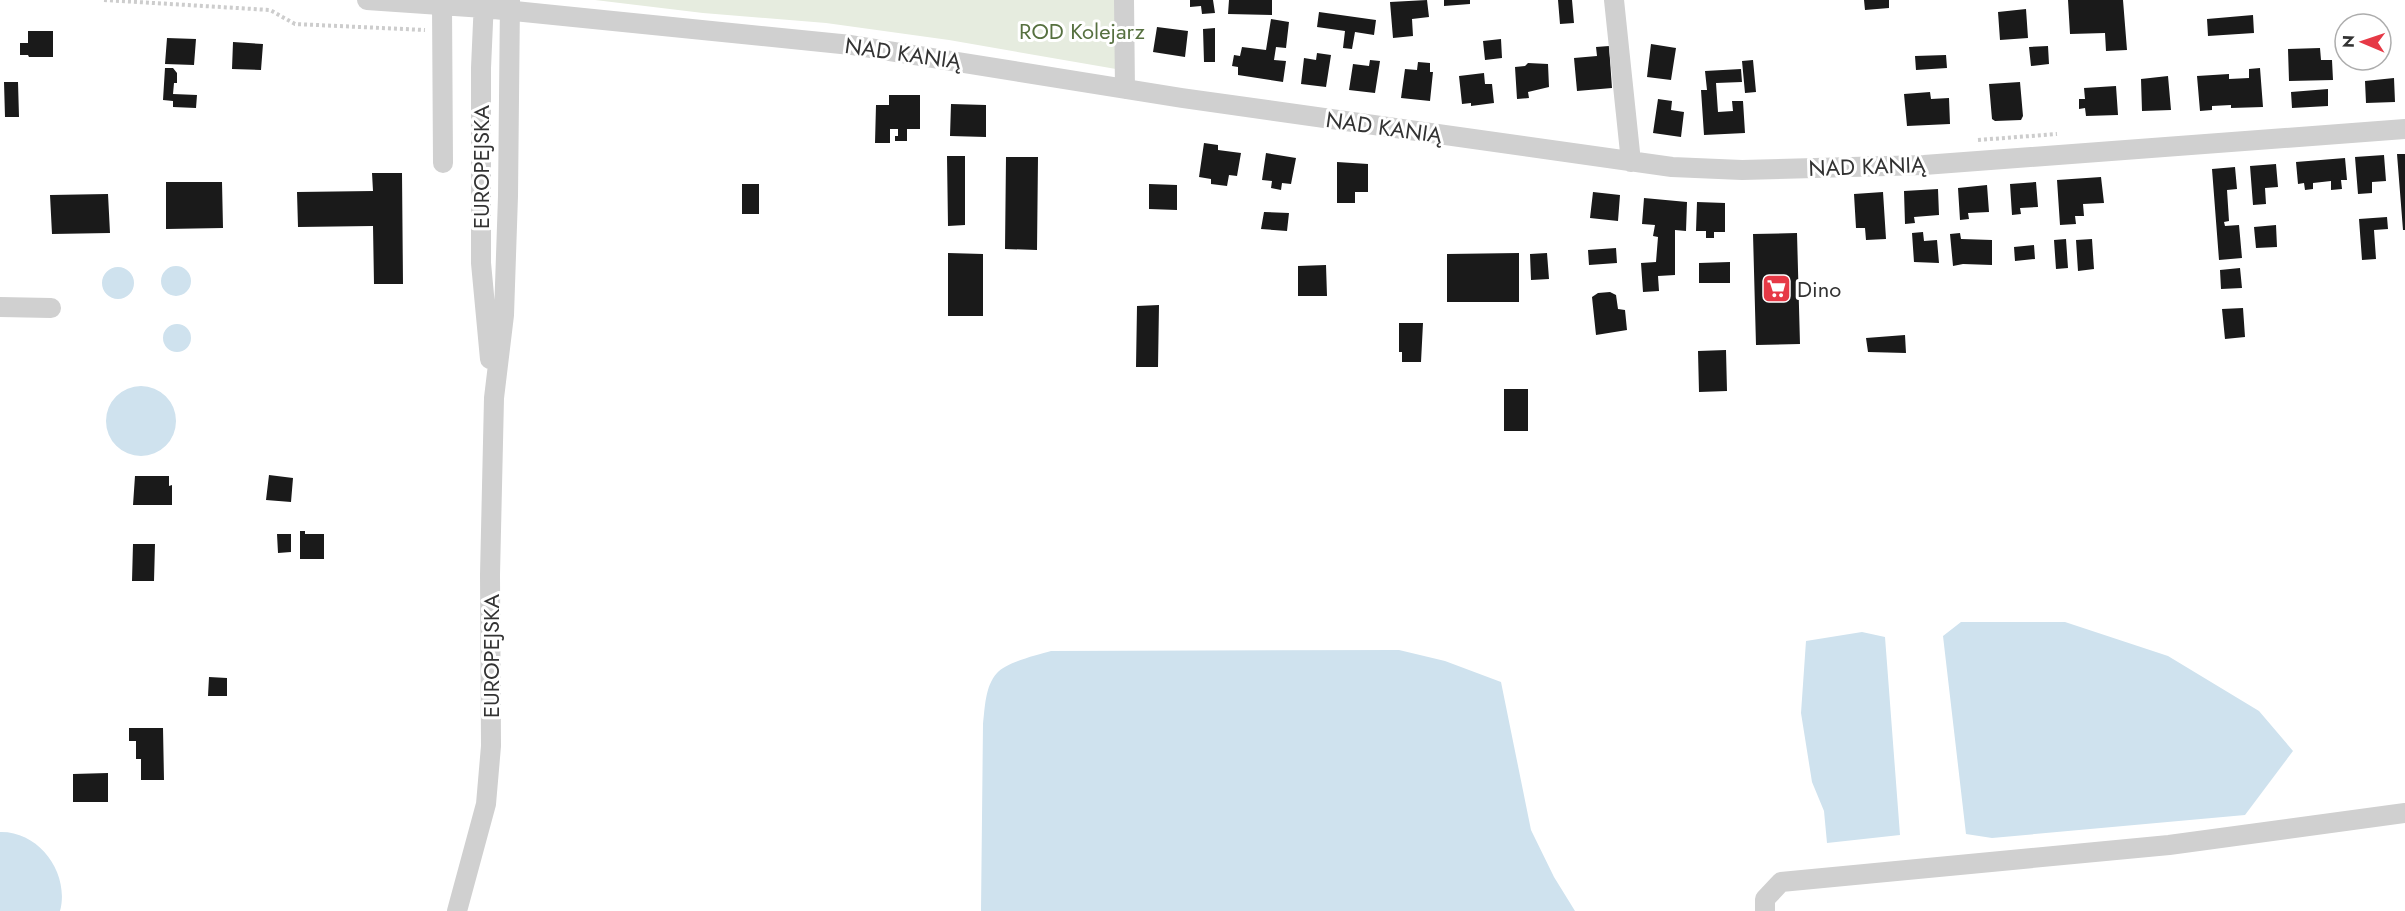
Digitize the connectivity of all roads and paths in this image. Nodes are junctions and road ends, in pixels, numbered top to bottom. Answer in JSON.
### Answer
{"nodes":[{"id":1,"x":104,"y":0,"type":"edge"},
{"id":2,"x":367,"y":0,"type":"edge"},
{"id":3,"x":1125,"y":0,"type":"edge"},
{"id":4,"x":1614,"y":0,"type":"edge"},
{"id":5,"x":484,"y":4,"type":"edge"},
{"id":6,"x":511,"y":5,"type":"edge"},
{"id":7,"x":442,"y":6,"type":"junction"},
{"id":8,"x":442,"y":31,"type":"junction"},
{"id":9,"x":1125,"y":89,"type":"junction"},
{"id":10,"x":2405,"y":129,"type":"edge"},
{"id":11,"x":2066,"y":133,"type":"dead end"},
{"id":12,"x":1973,"y":140,"type":"dead end"},
{"id":13,"x":1631,"y":162,"type":"junction"},
{"id":14,"x":443,"y":163,"type":"dead end"},
{"id":15,"x":0,"y":307,"type":"edge"},
{"id":16,"x":51,"y":308,"type":"dead end"},
{"id":17,"x":494,"y":398,"type":"junction"},
{"id":18,"x":2405,"y":813,"type":"edge"},
{"id":19,"x":457,"y":911,"type":"edge"},
{"id":20,"x":1765,"y":911,"type":"edge"}],
"edges":[{"from":1,"to":8,"type":"path"},
{"from":2,"to":7,"type":"street","name":"NAD KANIĄ"},
{"from":3,"to":9,"type":"street"},
{"from":4,"to":13,"type":"street"},
{"from":5,"to":6,"type":"street","name":"NAD KANIĄ"},
{"from":5,"to":7,"type":"street","name":"NAD KANIĄ"},
{"from":5,"to":17,"type":"street","name":"EUROPEJSKA"},
{"from":6,"to":9,"type":"street","name":"NAD KANIĄ"},
{"from":6,"to":17,"type":"street","name":"EUROPEJSKA"},
{"from":7,"to":8,"type":"street"},
{"from":8,"to":14,"type":"street"},
{"from":9,"to":13,"type":"street","name":"NAD KANIĄ"},
{"from":10,"to":13,"type":"street","name":"NAD KANIĄ"},
{"from":11,"to":12,"type":"path"},
{"from":15,"to":16,"type":"street"},
{"from":17,"to":19,"type":"street","name":"EUROPEJSKA"},
{"from":18,"to":20,"type":"street"}]}
